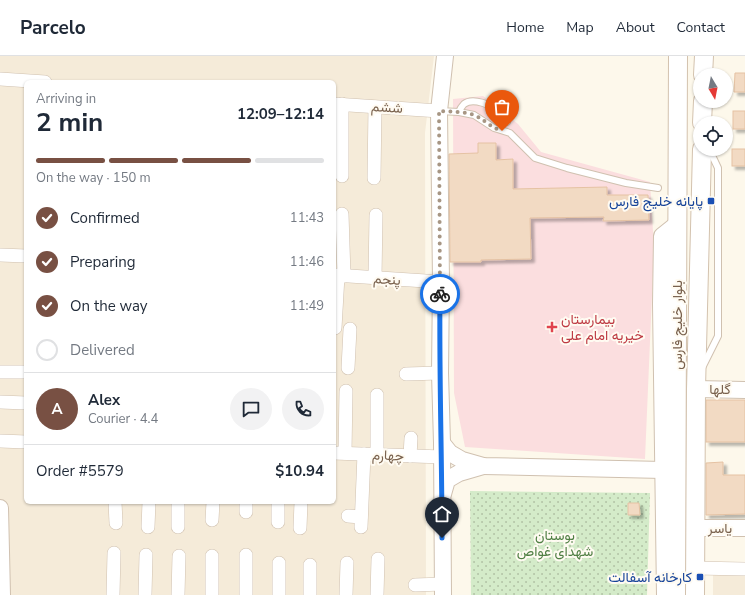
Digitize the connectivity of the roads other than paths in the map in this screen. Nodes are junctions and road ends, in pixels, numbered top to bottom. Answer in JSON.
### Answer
{"nodes":[{"id":1,"x":445,"y":56,"type":"edge"},
{"id":2,"x":678,"y":56,"type":"edge"},
{"id":3,"x":704,"y":56,"type":"edge"},
{"id":4,"x":703,"y":68,"type":"edge"},
{"id":5,"x":0,"y":78,"type":"edge"},
{"id":6,"x":24,"y":80,"type":"edge"},
{"id":7,"x":338,"y":104,"type":"edge"},
{"id":8,"x":375,"y":106,"type":"junction"},
{"id":9,"x":439,"y":111,"type":"junction"},
{"id":10,"x":459,"y":112,"type":"junction"},
{"id":11,"x":507,"y":122,"type":"dead end"},
{"id":12,"x":702,"y":156,"type":"edge"},
{"id":13,"x":712,"y":156,"type":"edge"},
{"id":14,"x":342,"y":176,"type":"dead end"},
{"id":15,"x":374,"y":178,"type":"dead end"},
{"id":16,"x":658,"y":188,"type":"dead end"},
{"id":17,"x":342,"y":214,"type":"dead end"},
{"id":18,"x":376,"y":215,"type":"dead end"},
{"id":19,"x":677,"y":224,"type":"junction"},
{"id":20,"x":0,"y":255,"type":"edge"},
{"id":21,"x":24,"y":256,"type":"edge"},
{"id":22,"x":339,"y":276,"type":"edge"},
{"id":23,"x":375,"y":278,"type":"junction"},
{"id":24,"x":441,"y":282,"type":"junction"},
{"id":25,"x":336,"y":315,"type":"edge"},
{"id":26,"x":336,"y":328,"type":"edge"},
{"id":27,"x":348,"y":368,"type":"dead end"},
{"id":28,"x":0,"y":372,"type":"edge"},
{"id":29,"x":24,"y":372,"type":"edge"},
{"id":30,"x":440,"y":373,"type":"junction"},
{"id":31,"x":406,"y":374,"type":"dead end"},
{"id":32,"x":696,"y":385,"type":"junction"},
{"id":33,"x":745,"y":390,"type":"edge"},
{"id":34,"x":346,"y":392,"type":"dead end"},
{"id":35,"x":377,"y":395,"type":"dead end"},
{"id":36,"x":0,"y":402,"type":"edge"},
{"id":37,"x":24,"y":402,"type":"edge"},
{"id":38,"x":411,"y":438,"type":"dead end"},
{"id":39,"x":0,"y":441,"type":"edge"},
{"id":40,"x":24,"y":442,"type":"edge"},
{"id":41,"x":442,"y":450,"type":"junction"},
{"id":42,"x":340,"y":453,"type":"edge"},
{"id":43,"x":371,"y":454,"type":"junction"},
{"id":44,"x":410,"y":456,"type":"junction"},
{"id":45,"x":483,"y":466,"type":"junction"},
{"id":46,"x":663,"y":470,"type":"junction"},
{"id":47,"x":442,"y":499,"type":"junction"},
{"id":48,"x":115,"y":504,"type":"edge"},
{"id":49,"x":148,"y":504,"type":"edge"},
{"id":50,"x":178,"y":504,"type":"edge"},
{"id":51,"x":213,"y":504,"type":"edge"},
{"id":52,"x":278,"y":504,"type":"edge"},
{"id":53,"x":301,"y":504,"type":"edge"},
{"id":54,"x":0,"y":508,"type":"edge"},
{"id":55,"x":348,"y":516,"type":"dead end"},
{"id":56,"x":0,"y":518,"type":"edge"},
{"id":57,"x":212,"y":520,"type":"dead end"},
{"id":58,"x":278,"y":522,"type":"dead end"},
{"id":59,"x":116,"y":523,"type":"dead end"},
{"id":60,"x":148,"y":527,"type":"dead end"},
{"id":61,"x":178,"y":527,"type":"dead end"},
{"id":62,"x":300,"y":528,"type":"dead end"},
{"id":63,"x":695,"y":528,"type":"junction"},
{"id":64,"x":745,"y":528,"type":"edge"},
{"id":65,"x":114,"y":553,"type":"dead end"},
{"id":66,"x":146,"y":555,"type":"dead end"},
{"id":67,"x":246,"y":555,"type":"dead end"},
{"id":68,"x":179,"y":556,"type":"dead end"},
{"id":69,"x":212,"y":556,"type":"dead end"},
{"id":70,"x":378,"y":559,"type":"dead end"},
{"id":71,"x":279,"y":563,"type":"dead end"},
{"id":72,"x":347,"y":564,"type":"dead end"},
{"id":73,"x":310,"y":565,"type":"dead end"},
{"id":74,"x":695,"y":568,"type":"junction"},
{"id":75,"x":745,"y":569,"type":"edge"},
{"id":76,"x":415,"y":585,"type":"dead end"},
{"id":77,"x":443,"y":590,"type":"edge"},
{"id":78,"x":1,"y":592,"type":"edge"},
{"id":79,"x":112,"y":595,"type":"edge"},
{"id":80,"x":145,"y":595,"type":"edge"},
{"id":81,"x":178,"y":595,"type":"edge"},
{"id":82,"x":212,"y":595,"type":"edge"},
{"id":83,"x":246,"y":595,"type":"edge"},
{"id":84,"x":279,"y":595,"type":"edge"},
{"id":85,"x":310,"y":595,"type":"edge"},
{"id":86,"x":346,"y":595,"type":"edge"},
{"id":87,"x":377,"y":595,"type":"edge"},
{"id":88,"x":664,"y":595,"type":"edge"},
{"id":89,"x":676,"y":595,"type":"edge"},
{"id":90,"x":695,"y":595,"type":"edge"}],
"edges":[{"from":1,"to":9,"type":"street"},
{"from":2,"to":19,"type":"main road","name":"بلوار خلیج فارس"},
{"from":3,"to":4,"type":"main road"},
{"from":5,"to":6,"type":"street"},
{"from":7,"to":8,"type":"street","name":"ششم"},
{"from":7,"to":14,"type":"street"},
{"from":8,"to":9,"type":"street","name":"ششم"},
{"from":8,"to":15,"type":"street"},
{"from":9,"to":10,"type":"lane"},
{"from":9,"to":24,"type":"street"},
{"from":10,"to":11,"type":"lane"},
{"from":10,"to":16,"type":"lane"},
{"from":12,"to":32,"type":"main road","name":"بلوار خلیج فارس"},
{"from":13,"to":32,"type":"lane"},
{"from":17,"to":22,"type":"street"},
{"from":18,"to":23,"type":"street"},
{"from":19,"to":46,"type":"street"},
{"from":19,"to":89,"type":"main road","name":"بلوار خلیج فارس"},
{"from":20,"to":21,"type":"street"},
{"from":22,"to":23,"type":"street","name":"پنجم"},
{"from":22,"to":25,"type":"street"},
{"from":23,"to":24,"type":"street","name":"پنجم"},
{"from":24,"to":30,"type":"street"},
{"from":26,"to":27,"type":"street"},
{"from":28,"to":29,"type":"street"},
{"from":30,"to":31,"type":"street"},
{"from":30,"to":41,"type":"street"},
{"from":32,"to":33,"type":"street","name":"گلها"},
{"from":32,"to":63,"type":"main road","name":"بلوار خلیج فارس"},
{"from":34,"to":42,"type":"street"},
{"from":35,"to":43,"type":"street"},
{"from":36,"to":37,"type":"street"},
{"from":38,"to":44,"type":"street"},
{"from":39,"to":40,"type":"street"},
{"from":41,"to":44,"type":"street","name":"چهارم"},
{"from":41,"to":45,"type":"street"},
{"from":41,"to":47,"type":"street"},
{"from":42,"to":43,"type":"street","name":"چهارم"},
{"from":43,"to":44,"type":"street","name":"چهارم"},
{"from":43,"to":55,"type":"street"},
{"from":45,"to":46,"type":"street"},
{"from":45,"to":47,"type":"street"},
{"from":46,"to":88,"type":"street"},
{"from":47,"to":77,"type":"street"},
{"from":48,"to":59,"type":"street"},
{"from":49,"to":60,"type":"street"},
{"from":50,"to":61,"type":"street"},
{"from":51,"to":57,"type":"street"},
{"from":52,"to":58,"type":"street"},
{"from":53,"to":62,"type":"street"},
{"from":54,"to":56,"type":"street"},
{"from":56,"to":78,"type":"street"},
{"from":63,"to":64,"type":"street","name":"یاسر"},
{"from":63,"to":74,"type":"main road","name":"بلوار خلیج فارس"},
{"from":65,"to":79,"type":"street"},
{"from":66,"to":80,"type":"street"},
{"from":67,"to":83,"type":"street"},
{"from":68,"to":81,"type":"street"},
{"from":69,"to":82,"type":"street"},
{"from":70,"to":87,"type":"street"},
{"from":71,"to":84,"type":"street"},
{"from":72,"to":86,"type":"street"},
{"from":73,"to":85,"type":"street"},
{"from":74,"to":75,"type":"street"},
{"from":74,"to":90,"type":"main road","name":"بلوار خلیج فارس"},
{"from":76,"to":77,"type":"street"}]}
